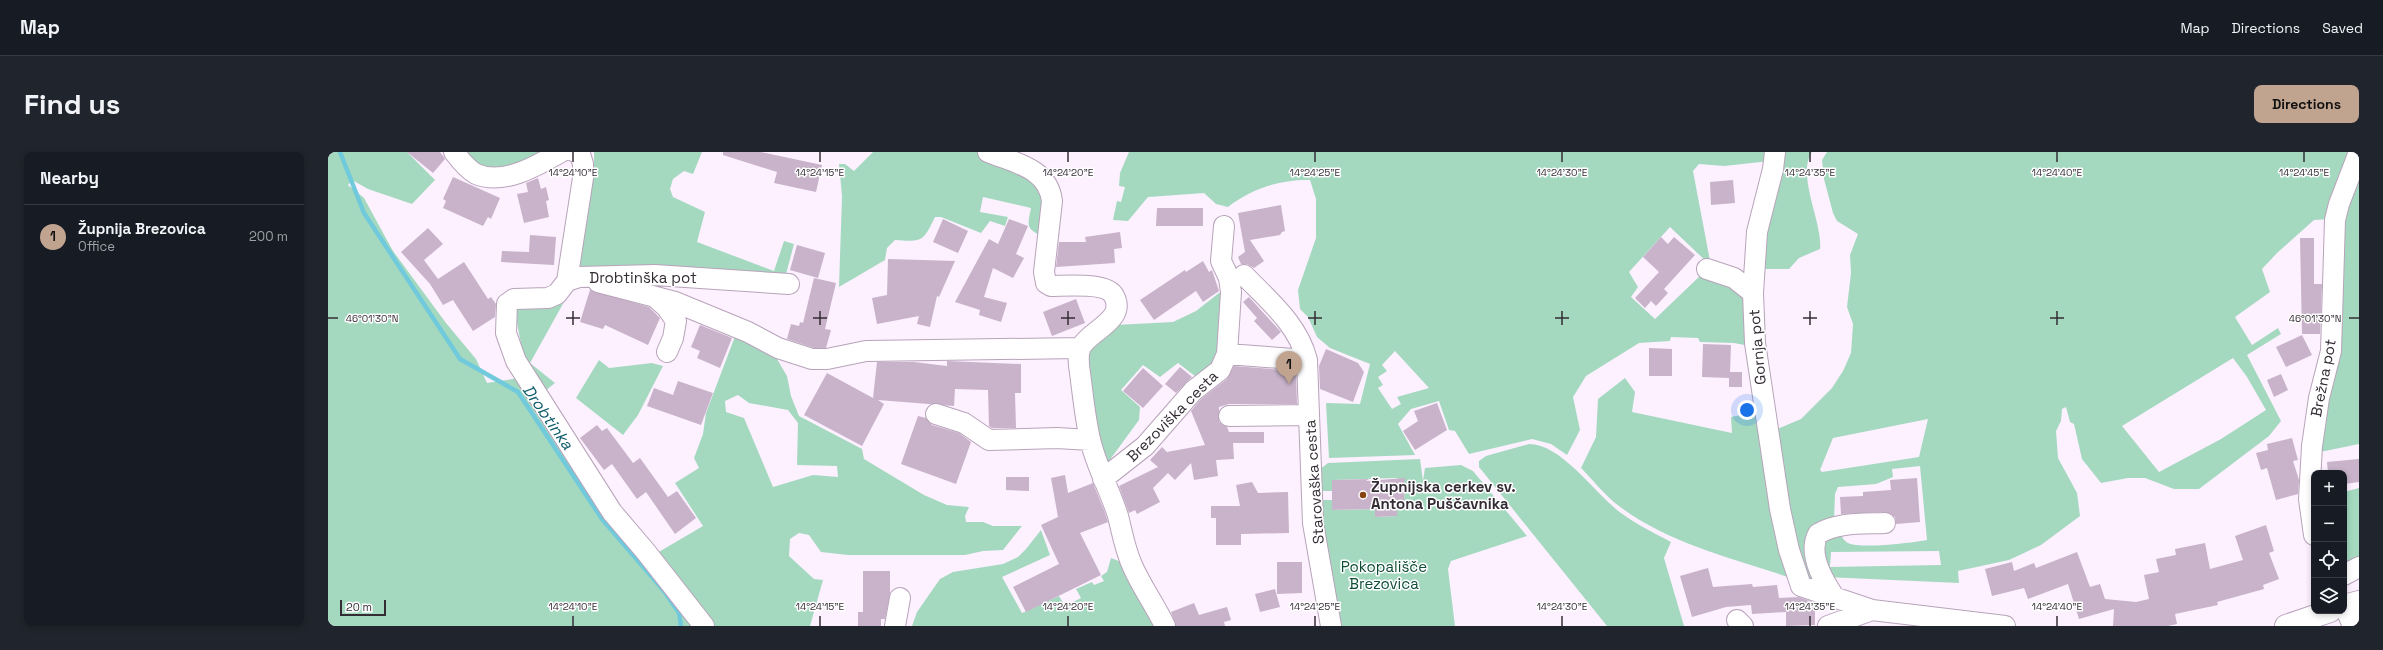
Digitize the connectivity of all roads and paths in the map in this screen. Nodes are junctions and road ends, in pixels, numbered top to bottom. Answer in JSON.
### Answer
{"nodes":[{"id":1,"x":454,"y":152,"type":"edge"},
{"id":2,"x":561,"y":152,"type":"edge"},
{"id":3,"x":575,"y":152,"type":"edge"},
{"id":4,"x":988,"y":152,"type":"edge"},
{"id":5,"x":1775,"y":152,"type":"edge"},
{"id":6,"x":2359,"y":152,"type":"edge"},
{"id":7,"x":1224,"y":226,"type":"dead end"},
{"id":8,"x":1707,"y":269,"type":"dead end"},
{"id":9,"x":1244,"y":275,"type":"dead end"},
{"id":10,"x":573,"y":279,"type":"junction"},
{"id":11,"x":789,"y":284,"type":"dead end"},
{"id":12,"x":1753,"y":293,"type":"junction"},
{"id":13,"x":655,"y":297,"type":"junction"},
{"id":14,"x":1080,"y":348,"type":"junction"},
{"id":15,"x":667,"y":352,"type":"dead end"},
{"id":16,"x":1227,"y":354,"type":"junction"},
{"id":17,"x":1307,"y":360,"type":"junction"},
{"id":18,"x":936,"y":414,"type":"dead end"},
{"id":19,"x":1309,"y":415,"type":"junction"},
{"id":20,"x":1229,"y":416,"type":"dead end"},
{"id":21,"x":1090,"y":440,"type":"junction"},
{"id":22,"x":1103,"y":479,"type":"junction"},
{"id":23,"x":2311,"y":513,"type":"edge"},
{"id":24,"x":1885,"y":523,"type":"dead end"},
{"id":25,"x":2359,"y":567,"type":"edge"},
{"id":26,"x":2347,"y":573,"type":"edge"},
{"id":27,"x":900,"y":598,"type":"dead end"},
{"id":28,"x":1835,"y":598,"type":"junction"},
{"id":29,"x":1872,"y":610,"type":"junction"},
{"id":30,"x":2347,"y":613,"type":"edge"},
{"id":31,"x":2321,"y":614,"type":"edge"},
{"id":32,"x":704,"y":626,"type":"edge"},
{"id":33,"x":895,"y":626,"type":"edge"},
{"id":34,"x":1165,"y":626,"type":"edge"},
{"id":35,"x":1332,"y":626,"type":"edge"},
{"id":36,"x":1828,"y":626,"type":"edge"},
{"id":37,"x":2005,"y":626,"type":"edge"},
{"id":38,"x":2286,"y":626,"type":"edge"},
{"id":39,"x":2353,"y":626,"type":"edge"}],
"edges":[{"from":1,"to":2,"type":"street"},
{"from":3,"to":10,"type":"street"},
{"from":4,"to":14,"type":"street"},
{"from":5,"to":12,"type":"street","name":"Gornja pot"},
{"from":6,"to":23,"type":"street","name":"Brežna pot"},
{"from":7,"to":16,"type":"street","name":"Brezoviška cesta"},
{"from":8,"to":12,"type":"street"},
{"from":9,"to":17,"type":"street","name":"Starovaška cesta"},
{"from":10,"to":11,"type":"street","name":"Drobtinška pot"},
{"from":10,"to":13,"type":"street"},
{"from":10,"to":32,"type":"street","name":"Drobtinška pot"},
{"from":12,"to":28,"type":"street","name":"Gornja pot"},
{"from":13,"to":14,"type":"street"},
{"from":13,"to":15,"type":"street"},
{"from":14,"to":21,"type":"street"},
{"from":16,"to":17,"type":"street"},
{"from":16,"to":22,"type":"street","name":"Brezoviška cesta"},
{"from":17,"to":19,"type":"street","name":"Starovaška cesta"},
{"from":18,"to":21,"type":"street"},
{"from":19,"to":20,"type":"street"},
{"from":19,"to":35,"type":"street","name":"Starovaška cesta"},
{"from":21,"to":22,"type":"street"},
{"from":22,"to":34,"type":"street"},
{"from":24,"to":28,"type":"street"},
{"from":25,"to":26,"type":"street"},
{"from":27,"to":33,"type":"street"},
{"from":28,"to":29,"type":"street","name":"Gornja pot"},
{"from":29,"to":36,"type":"street","name":"Gornja pot"},
{"from":29,"to":37,"type":"street","name":"Gornja pot"},
{"from":30,"to":39,"type":"street"},
{"from":31,"to":38,"type":"main road"}]}
